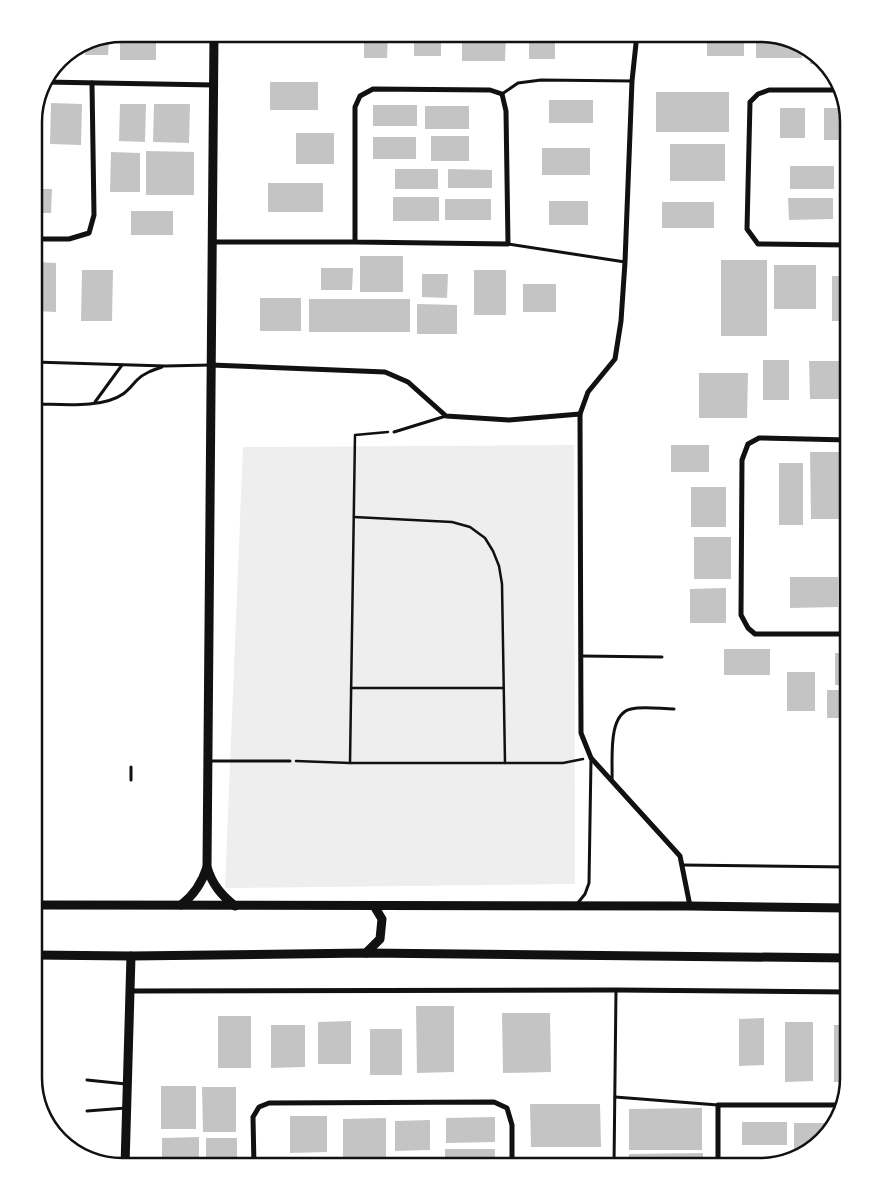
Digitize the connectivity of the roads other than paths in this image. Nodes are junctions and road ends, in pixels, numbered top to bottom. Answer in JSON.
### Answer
{"nodes":[{"id":1,"x":214,"y":42,"type":"edge"},
{"id":2,"x":636,"y":43,"type":"edge"},
{"id":3,"x":632,"y":81,"type":"junction"},
{"id":4,"x":54,"y":82,"type":"edge"},
{"id":5,"x":92,"y":83,"type":"junction"},
{"id":6,"x":214,"y":85,"type":"junction"},
{"id":7,"x":832,"y":90,"type":"edge"},
{"id":8,"x":502,"y":94,"type":"junction"},
{"id":9,"x":43,"y":239,"type":"edge"},
{"id":10,"x":212,"y":242,"type":"junction"},
{"id":11,"x":355,"y":242,"type":"junction"},
{"id":12,"x":508,"y":244,"type":"junction"},
{"id":13,"x":840,"y":245,"type":"edge"},
{"id":14,"x":625,"y":262,"type":"junction"},
{"id":15,"x":43,"y":362,"type":"edge"},
{"id":16,"x":122,"y":365,"type":"junction"},
{"id":17,"x":211,"y":365,"type":"junction"},
{"id":18,"x":165,"y":366,"type":"junction"},
{"id":19,"x":94,"y":403,"type":"junction"},
{"id":20,"x":43,"y":404,"type":"edge"},
{"id":21,"x":580,"y":414,"type":"junction"},
{"id":22,"x":446,"y":416,"type":"junction"},
{"id":23,"x":394,"y":432,"type":"road end"},
{"id":24,"x":840,"y":440,"type":"edge"},
{"id":25,"x":840,"y":634,"type":"edge"},
{"id":26,"x":581,"y":656,"type":"junction"},
{"id":27,"x":662,"y":658,"type":"dead end"},
{"id":28,"x":674,"y":709,"type":"dead end"},
{"id":29,"x":591,"y":758,"type":"junction"},
{"id":30,"x":290,"y":761,"type":"road end"},
{"id":31,"x":208,"y":762,"type":"junction"},
{"id":32,"x":132,"y":767,"type":"dead end"},
{"id":33,"x":131,"y":780,"type":"dead end"},
{"id":34,"x":612,"y":781,"type":"junction"},
{"id":35,"x":683,"y":865,"type":"junction"},
{"id":36,"x":840,"y":867,"type":"edge"},
{"id":37,"x":207,"y":868,"type":"junction"},
{"id":38,"x":42,"y":904,"type":"edge"},
{"id":39,"x":181,"y":906,"type":"junction"},
{"id":40,"x":235,"y":906,"type":"junction"},
{"id":41,"x":374,"y":906,"type":"junction"},
{"id":42,"x":576,"y":906,"type":"junction"},
{"id":43,"x":690,"y":906,"type":"junction"},
{"id":44,"x":840,"y":908,"type":"edge"},
{"id":45,"x":366,"y":953,"type":"junction"},
{"id":46,"x":42,"y":955,"type":"edge"},
{"id":47,"x":131,"y":956,"type":"junction"},
{"id":48,"x":840,"y":958,"type":"edge"},
{"id":49,"x":616,"y":990,"type":"junction"},
{"id":50,"x":130,"y":991,"type":"junction"},
{"id":51,"x":840,"y":992,"type":"edge"},
{"id":52,"x":87,"y":1080,"type":"dead end"},
{"id":53,"x":126,"y":1084,"type":"junction"},
{"id":54,"x":615,"y":1097,"type":"junction"},
{"id":55,"x":718,"y":1105,"type":"junction"},
{"id":56,"x":834,"y":1105,"type":"edge"},
{"id":57,"x":126,"y":1108,"type":"junction"},
{"id":58,"x":87,"y":1111,"type":"dead end"},
{"id":59,"x":125,"y":1157,"type":"edge"},
{"id":60,"x":254,"y":1157,"type":"edge"},
{"id":61,"x":512,"y":1158,"type":"edge"},
{"id":62,"x":614,"y":1158,"type":"edge"},
{"id":63,"x":718,"y":1158,"type":"edge"}],
"edges":[{"from":1,"to":6,"type":"street"},
{"from":2,"to":3,"type":"street"},
{"from":3,"to":8,"type":"lane"},
{"from":3,"to":14,"type":"street"},
{"from":4,"to":5,"type":"street"},
{"from":5,"to":6,"type":"street"},
{"from":5,"to":9,"type":"street"},
{"from":6,"to":10,"type":"street"},
{"from":7,"to":13,"type":"street"},
{"from":8,"to":11,"type":"street"},
{"from":8,"to":12,"type":"street"},
{"from":10,"to":11,"type":"street"},
{"from":10,"to":17,"type":"street"},
{"from":11,"to":12,"type":"street"},
{"from":12,"to":14,"type":"lane"},
{"from":14,"to":21,"type":"street"},
{"from":15,"to":16,"type":"lane"},
{"from":16,"to":18,"type":"lane"},
{"from":16,"to":19,"type":"lane"},
{"from":17,"to":18,"type":"lane"},
{"from":17,"to":22,"type":"street"},
{"from":17,"to":31,"type":"street"},
{"from":18,"to":19,"type":"lane"},
{"from":19,"to":20,"type":"lane"},
{"from":21,"to":22,"type":"street"},
{"from":21,"to":26,"type":"street"},
{"from":22,"to":23,"type":"lane"},
{"from":24,"to":25,"type":"street"},
{"from":26,"to":27,"type":"lane"},
{"from":26,"to":29,"type":"street"},
{"from":28,"to":34,"type":"lane"},
{"from":29,"to":34,"type":"street"},
{"from":29,"to":42,"type":"lane"},
{"from":30,"to":31,"type":"lane"},
{"from":31,"to":37,"type":"street"},
{"from":32,"to":33,"type":"lane"},
{"from":34,"to":35,"type":"street"},
{"from":35,"to":36,"type":"lane"},
{"from":35,"to":43,"type":"street"},
{"from":37,"to":39,"type":"street"},
{"from":37,"to":40,"type":"street"},
{"from":38,"to":39,"type":"street"},
{"from":39,"to":40,"type":"street"},
{"from":40,"to":41,"type":"street"},
{"from":41,"to":42,"type":"street"},
{"from":41,"to":45,"type":"street"},
{"from":42,"to":43,"type":"street"},
{"from":43,"to":44,"type":"street"},
{"from":45,"to":47,"type":"street"},
{"from":45,"to":48,"type":"street"},
{"from":46,"to":47,"type":"street"},
{"from":47,"to":50,"type":"street"},
{"from":49,"to":50,"type":"street"},
{"from":49,"to":51,"type":"street"},
{"from":49,"to":54,"type":"lane"},
{"from":50,"to":53,"type":"street"},
{"from":52,"to":53,"type":"lane"},
{"from":53,"to":57,"type":"street"},
{"from":54,"to":55,"type":"lane"},
{"from":54,"to":62,"type":"lane"},
{"from":55,"to":56,"type":"street"},
{"from":55,"to":63,"type":"street"},
{"from":57,"to":58,"type":"lane"},
{"from":57,"to":59,"type":"street"},
{"from":60,"to":61,"type":"street"}]}
